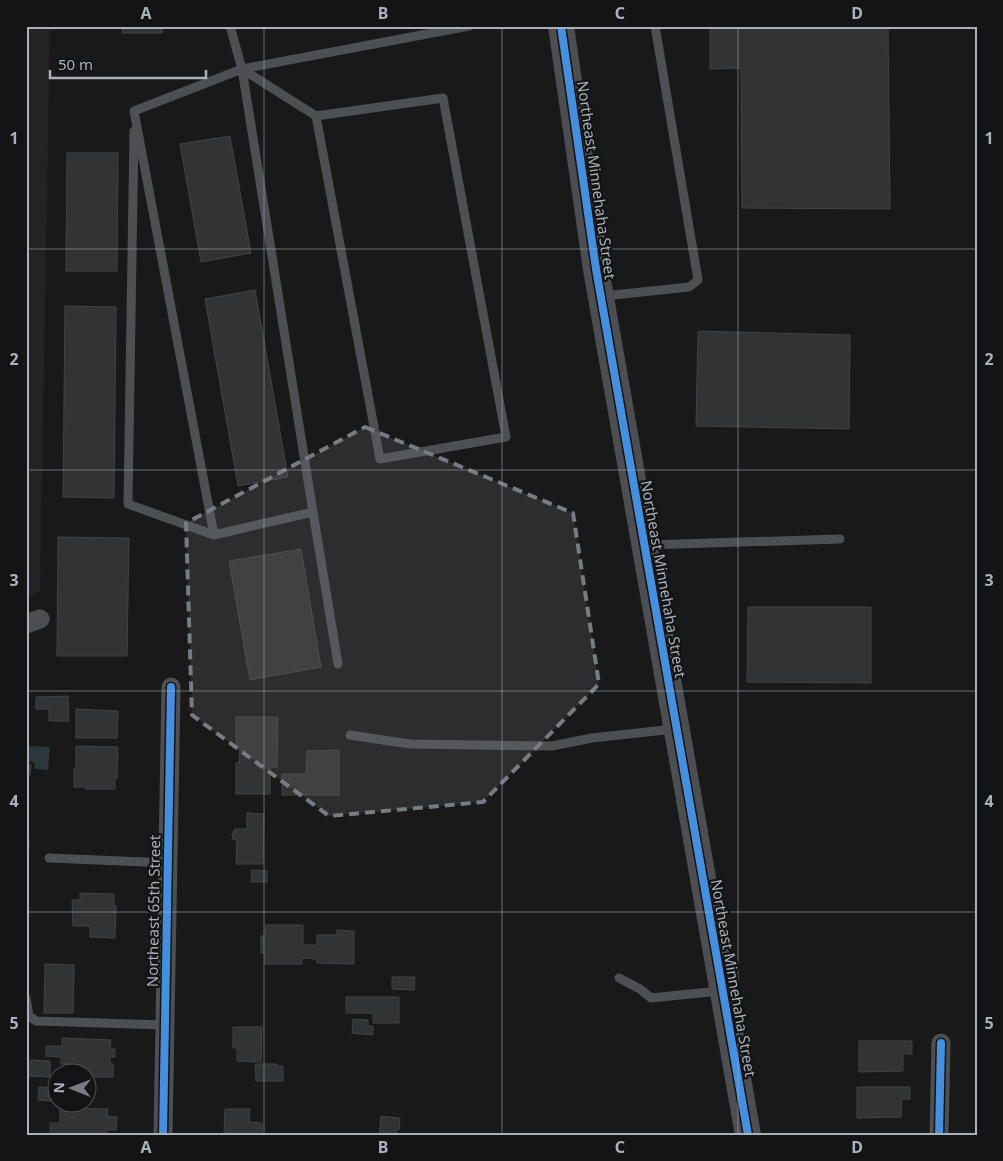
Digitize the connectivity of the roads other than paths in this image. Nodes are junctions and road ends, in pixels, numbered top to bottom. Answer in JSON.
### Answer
{"nodes":[{"id":1,"x":230,"y":26,"type":"edge"},
{"id":2,"x":469,"y":26,"type":"edge"},
{"id":3,"x":561,"y":26,"type":"edge"},
{"id":4,"x":655,"y":26,"type":"edge"},
{"id":5,"x":242,"y":69,"type":"junction"},
{"id":6,"x":134,"y":111,"type":"junction"},
{"id":7,"x":316,"y":116,"type":"junction"},
{"id":8,"x":601,"y":297,"type":"junction"},
{"id":9,"x":313,"y":512,"type":"junction"},
{"id":10,"x":214,"y":535,"type":"junction"},
{"id":11,"x":840,"y":539,"type":"dead end"},
{"id":12,"x":644,"y":545,"type":"junction"},
{"id":13,"x":338,"y":664,"type":"dead end"},
{"id":14,"x":171,"y":687,"type":"dead end"},
{"id":15,"x":676,"y":729,"type":"junction"},
{"id":16,"x":350,"y":734,"type":"dead end"},
{"id":17,"x":49,"y":858,"type":"dead end"},
{"id":18,"x":168,"y":863,"type":"junction"},
{"id":19,"x":619,"y":978,"type":"dead end"},
{"id":20,"x":722,"y":990,"type":"junction"},
{"id":21,"x":26,"y":998,"type":"edge"},
{"id":22,"x":165,"y":1025,"type":"junction"},
{"id":23,"x":941,"y":1043,"type":"dead end"},
{"id":24,"x":163,"y":1135,"type":"edge"},
{"id":25,"x":748,"y":1135,"type":"edge"},
{"id":26,"x":940,"y":1135,"type":"edge"}],
"edges":[{"from":1,"to":5,"type":"lane"},
{"from":2,"to":5,"type":"lane"},
{"from":3,"to":8,"type":"main road","name":"Northeast Minnehaha Street"},
{"from":4,"to":8,"type":"lane"},
{"from":5,"to":6,"type":"lane"},
{"from":5,"to":7,"type":"lane"},
{"from":5,"to":9,"type":"lane"},
{"from":6,"to":10,"type":"lane"},
{"from":6,"to":10,"type":"lane"},
{"from":7,"to":7,"type":"lane"},
{"from":8,"to":12,"type":"main road","name":"Northeast Minnehaha Street"},
{"from":9,"to":10,"type":"lane"},
{"from":9,"to":13,"type":"lane"},
{"from":11,"to":12,"type":"lane"},
{"from":12,"to":15,"type":"main road","name":"Northeast Minnehaha Street"},
{"from":14,"to":18,"type":"street","name":"Northeast 65th Street"},
{"from":15,"to":16,"type":"lane"},
{"from":15,"to":20,"type":"main road","name":"Northeast Minnehaha Street"},
{"from":17,"to":18,"type":"lane"},
{"from":18,"to":22,"type":"street","name":"Northeast 65th Street"},
{"from":19,"to":20,"type":"lane"},
{"from":20,"to":25,"type":"main road","name":"Northeast Minnehaha Street"},
{"from":21,"to":22,"type":"lane"},
{"from":22,"to":24,"type":"street","name":"Northeast 65th Street"},
{"from":23,"to":26,"type":"street"}]}
